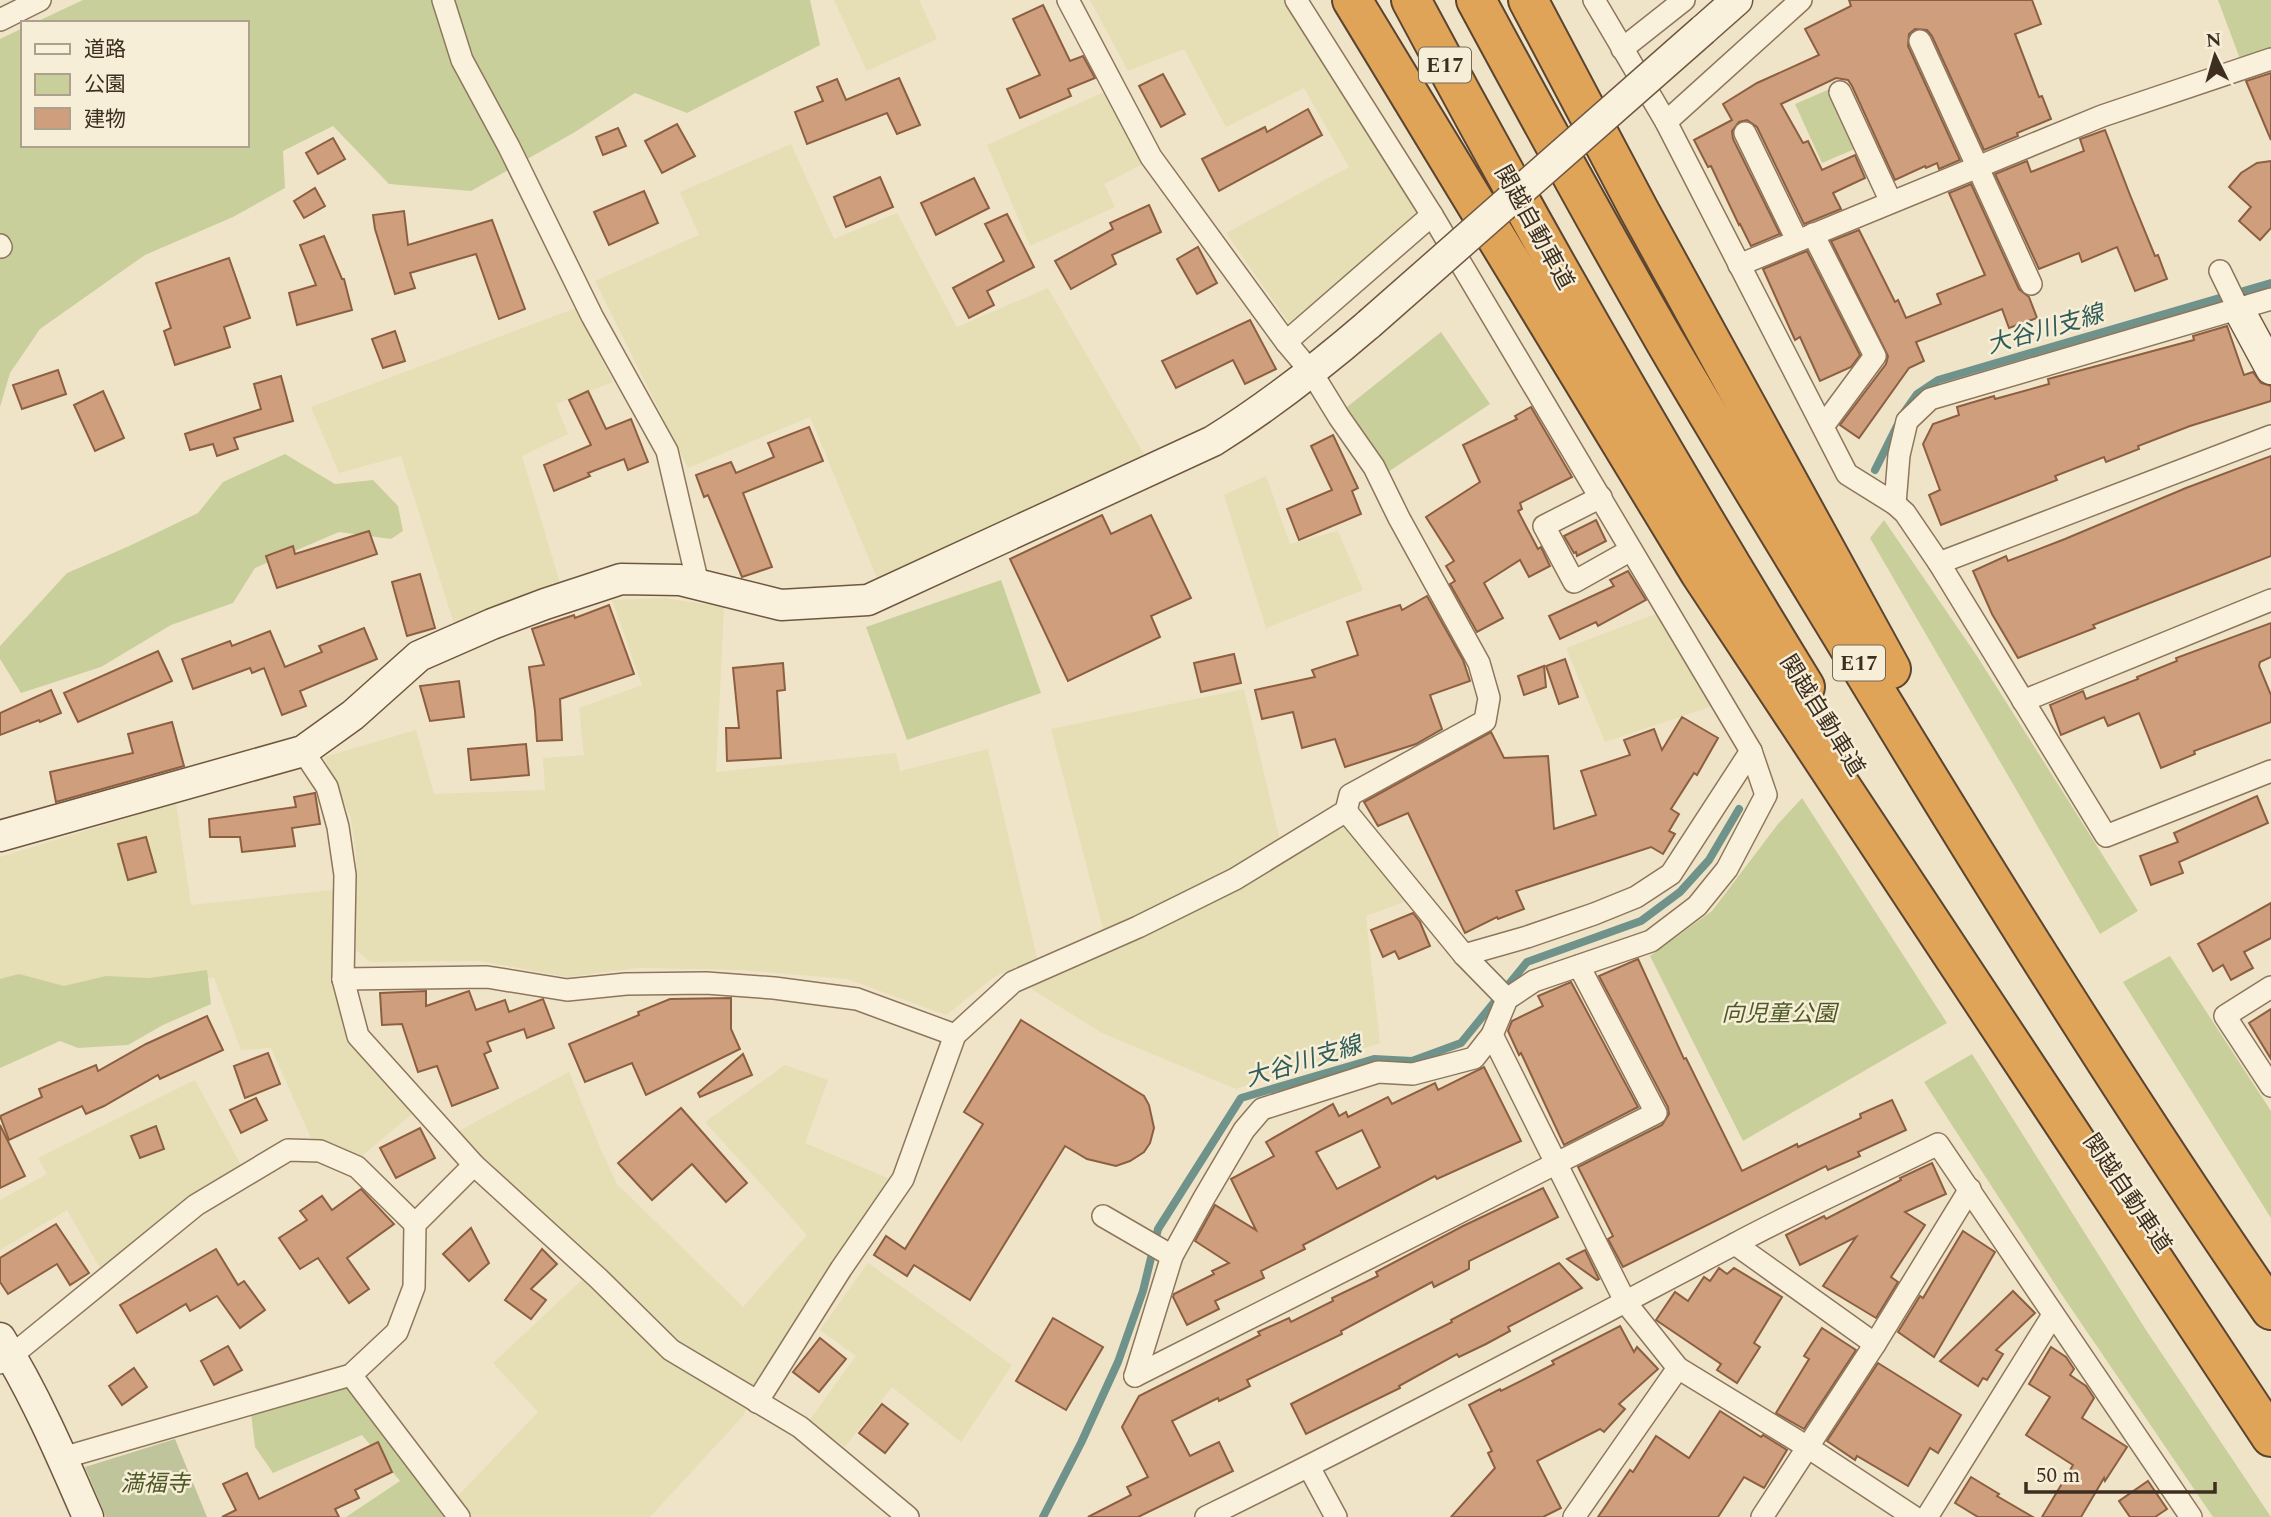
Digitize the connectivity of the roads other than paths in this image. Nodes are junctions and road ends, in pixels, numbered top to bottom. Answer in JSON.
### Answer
{"nodes":[{"id":1,"x":40,"y":0,"type":"edge"},
{"id":2,"x":443,"y":0,"type":"edge"},
{"id":3,"x":1069,"y":0,"type":"edge"},
{"id":4,"x":1296,"y":0,"type":"edge"},
{"id":5,"x":1352,"y":0,"type":"edge"},
{"id":6,"x":1411,"y":0,"type":"edge"},
{"id":7,"x":1476,"y":0,"type":"edge"},
{"id":8,"x":1528,"y":0,"type":"edge"},
{"id":9,"x":1594,"y":0,"type":"edge"},
{"id":10,"x":1684,"y":0,"type":"edge"},
{"id":11,"x":1737,"y":0,"type":"edge"},
{"id":12,"x":1801,"y":0,"type":"edge"},
{"id":13,"x":0,"y":20,"type":"edge"},
{"id":14,"x":1920,"y":41,"type":"dead end"},
{"id":15,"x":1622,"y":49,"type":"junction"},
{"id":16,"x":2271,"y":59,"type":"edge"},
{"id":17,"x":1840,"y":92,"type":"dead end"},
{"id":18,"x":1665,"y":122,"type":"junction"},
{"id":19,"x":1745,"y":133,"type":"dead end"},
{"id":20,"x":1978,"y":166,"type":"junction"},
{"id":21,"x":1891,"y":202,"type":"junction"},
{"id":22,"x":1432,"y":215,"type":"junction"},
{"id":23,"x":1805,"y":237,"type":"junction"},
{"id":24,"x":1740,"y":265,"type":"junction"},
{"id":25,"x":2220,"y":271,"type":"dead end"},
{"id":26,"x":2031,"y":284,"type":"dead end"},
{"id":27,"x":2271,"y":299,"type":"edge"},
{"id":28,"x":2239,"y":310,"type":"junction"},
{"id":29,"x":1286,"y":342,"type":"junction"},
{"id":30,"x":2271,"y":369,"type":"edge"},
{"id":31,"x":1312,"y":373,"type":"junction"},
{"id":32,"x":1824,"y":425,"type":"junction"},
{"id":33,"x":2271,"y":436,"type":"edge"},
{"id":34,"x":1601,"y":497,"type":"junction"},
{"id":35,"x":1895,"y":503,"type":"junction"},
{"id":36,"x":1631,"y":550,"type":"junction"},
{"id":37,"x":1939,"y":563,"type":"junction"},
{"id":38,"x":698,"y":584,"type":"junction"},
{"id":39,"x":2271,"y":600,"type":"edge"},
{"id":40,"x":2023,"y":701,"type":"junction"},
{"id":41,"x":303,"y":751,"type":"junction"},
{"id":42,"x":1751,"y":751,"type":"junction"},
{"id":43,"x":2271,"y":771,"type":"edge"},
{"id":44,"x":1346,"y":811,"type":"junction"},
{"id":45,"x":0,"y":836,"type":"edge"},
{"id":46,"x":1464,"y":955,"type":"junction"},
{"id":47,"x":1580,"y":966,"type":"junction"},
{"id":48,"x":343,"y":979,"type":"junction"},
{"id":49,"x":2271,"y":987,"type":"edge"},
{"id":50,"x":1507,"y":999,"type":"junction"},
{"id":51,"x":955,"y":1035,"type":"junction"},
{"id":52,"x":1492,"y":1035,"type":"junction"},
{"id":53,"x":2110,"y":1068,"type":"junction"},
{"id":54,"x":2271,"y":1086,"type":"edge"},
{"id":55,"x":1557,"y":1164,"type":"junction"},
{"id":56,"x":474,"y":1165,"type":"junction"},
{"id":57,"x":1970,"y":1189,"type":"junction"},
{"id":58,"x":1103,"y":1216,"type":"dead end"},
{"id":59,"x":415,"y":1224,"type":"junction"},
{"id":60,"x":1735,"y":1244,"type":"junction"},
{"id":61,"x":1172,"y":1256,"type":"junction"},
{"id":62,"x":1626,"y":1303,"type":"junction"},
{"id":63,"x":2271,"y":1310,"type":"edge"},
{"id":64,"x":2053,"y":1315,"type":"junction"},
{"id":65,"x":1875,"y":1344,"type":"junction"},
{"id":66,"x":4,"y":1352,"type":"edge"},
{"id":67,"x":1678,"y":1368,"type":"junction"},
{"id":68,"x":351,"y":1375,"type":"junction"},
{"id":69,"x":757,"y":1402,"type":"junction"},
{"id":70,"x":2271,"y":1409,"type":"edge"},
{"id":71,"x":2271,"y":1437,"type":"edge"},
{"id":72,"x":1808,"y":1448,"type":"junction"},
{"id":73,"x":62,"y":1458,"type":"junction"},
{"id":74,"x":1309,"y":1467,"type":"junction"},
{"id":75,"x":88,"y":1517,"type":"edge"},
{"id":76,"x":459,"y":1517,"type":"edge"},
{"id":77,"x":908,"y":1517,"type":"edge"},
{"id":78,"x":1206,"y":1517,"type":"edge"},
{"id":79,"x":1336,"y":1517,"type":"edge"},
{"id":80,"x":1574,"y":1517,"type":"edge"},
{"id":81,"x":1762,"y":1517,"type":"edge"},
{"id":82,"x":1914,"y":1517,"type":"edge"},
{"id":83,"x":1927,"y":1517,"type":"edge"},
{"id":84,"x":2191,"y":1517,"type":"edge"}],
"edges":[{"from":1,"to":13,"type":"street"},
{"from":2,"to":38,"type":"street"},
{"from":3,"to":29,"type":"street"},
{"from":4,"to":22,"type":"street"},
{"from":5,"to":71,"type":"highway"},
{"from":6,"to":70,"type":"highway","name":"関越自動車道","number":"E17"},
{"from":7,"to":53,"type":"highway","number":"E17"},
{"from":8,"to":53,"type":"highway"},
{"from":9,"to":15,"type":"street"},
{"from":10,"to":15,"type":"street"},
{"from":11,"to":31,"type":"street","bridge":true},
{"from":12,"to":18,"type":"street"},
{"from":14,"to":20,"type":"street"},
{"from":15,"to":18,"type":"street"},
{"from":16,"to":20,"type":"street"},
{"from":17,"to":21,"type":"street"},
{"from":18,"to":24,"type":"street"},
{"from":19,"to":23,"type":"street"},
{"from":20,"to":21,"type":"street"},
{"from":20,"to":26,"type":"street"},
{"from":21,"to":23,"type":"street"},
{"from":22,"to":29,"type":"street"},
{"from":22,"to":34,"type":"street"},
{"from":23,"to":24,"type":"street"},
{"from":23,"to":32,"type":"street"},
{"from":24,"to":32,"type":"street"},
{"from":25,"to":28,"type":"street"},
{"from":27,"to":28,"type":"street"},
{"from":28,"to":30,"type":"street"},
{"from":28,"to":35,"type":"street"},
{"from":29,"to":31,"type":"street"},
{"from":31,"to":38,"type":"street"},
{"from":31,"to":44,"type":"street"},
{"from":32,"to":35,"type":"street"},
{"from":33,"to":37,"type":"street"},
{"from":34,"to":36,"type":"street"},
{"from":34,"to":36,"type":"street"},
{"from":35,"to":37,"type":"street"},
{"from":36,"to":42,"type":"street"},
{"from":37,"to":40,"type":"street"},
{"from":38,"to":41,"type":"street"},
{"from":39,"to":40,"type":"street"},
{"from":40,"to":43,"type":"street"},
{"from":41,"to":45,"type":"street"},
{"from":41,"to":48,"type":"street"},
{"from":42,"to":46,"type":"street"},
{"from":42,"to":47,"type":"street"},
{"from":44,"to":46,"type":"street"},
{"from":44,"to":51,"type":"street"},
{"from":46,"to":50,"type":"street"},
{"from":47,"to":50,"type":"street"},
{"from":47,"to":55,"type":"street"},
{"from":48,"to":51,"type":"street"},
{"from":48,"to":56,"type":"street"},
{"from":49,"to":54,"type":"street"},
{"from":50,"to":52,"type":"street"},
{"from":51,"to":69,"type":"street"},
{"from":52,"to":55,"type":"street"},
{"from":52,"to":61,"type":"street"},
{"from":53,"to":63,"type":"highway","number":"E17"},
{"from":55,"to":61,"type":"street"},
{"from":55,"to":62,"type":"street"},
{"from":56,"to":59,"type":"street"},
{"from":56,"to":69,"type":"street"},
{"from":57,"to":60,"type":"street"},
{"from":57,"to":64,"type":"street"},
{"from":57,"to":65,"type":"street"},
{"from":58,"to":61,"type":"street"},
{"from":59,"to":66,"type":"street"},
{"from":59,"to":68,"type":"street"},
{"from":60,"to":62,"type":"street"},
{"from":60,"to":65,"type":"street"},
{"from":62,"to":67,"type":"street"},
{"from":62,"to":74,"type":"street"},
{"from":64,"to":83,"type":"street"},
{"from":64,"to":84,"type":"street"},
{"from":65,"to":72,"type":"street"},
{"from":66,"to":73,"type":"street"},
{"from":67,"to":72,"type":"street"},
{"from":67,"to":80,"type":"street"},
{"from":68,"to":73,"type":"street"},
{"from":68,"to":76,"type":"street"},
{"from":69,"to":77,"type":"street"},
{"from":72,"to":81,"type":"street"},
{"from":72,"to":82,"type":"street"},
{"from":73,"to":75,"type":"street"},
{"from":74,"to":78,"type":"street"},
{"from":74,"to":79,"type":"street"}]}
